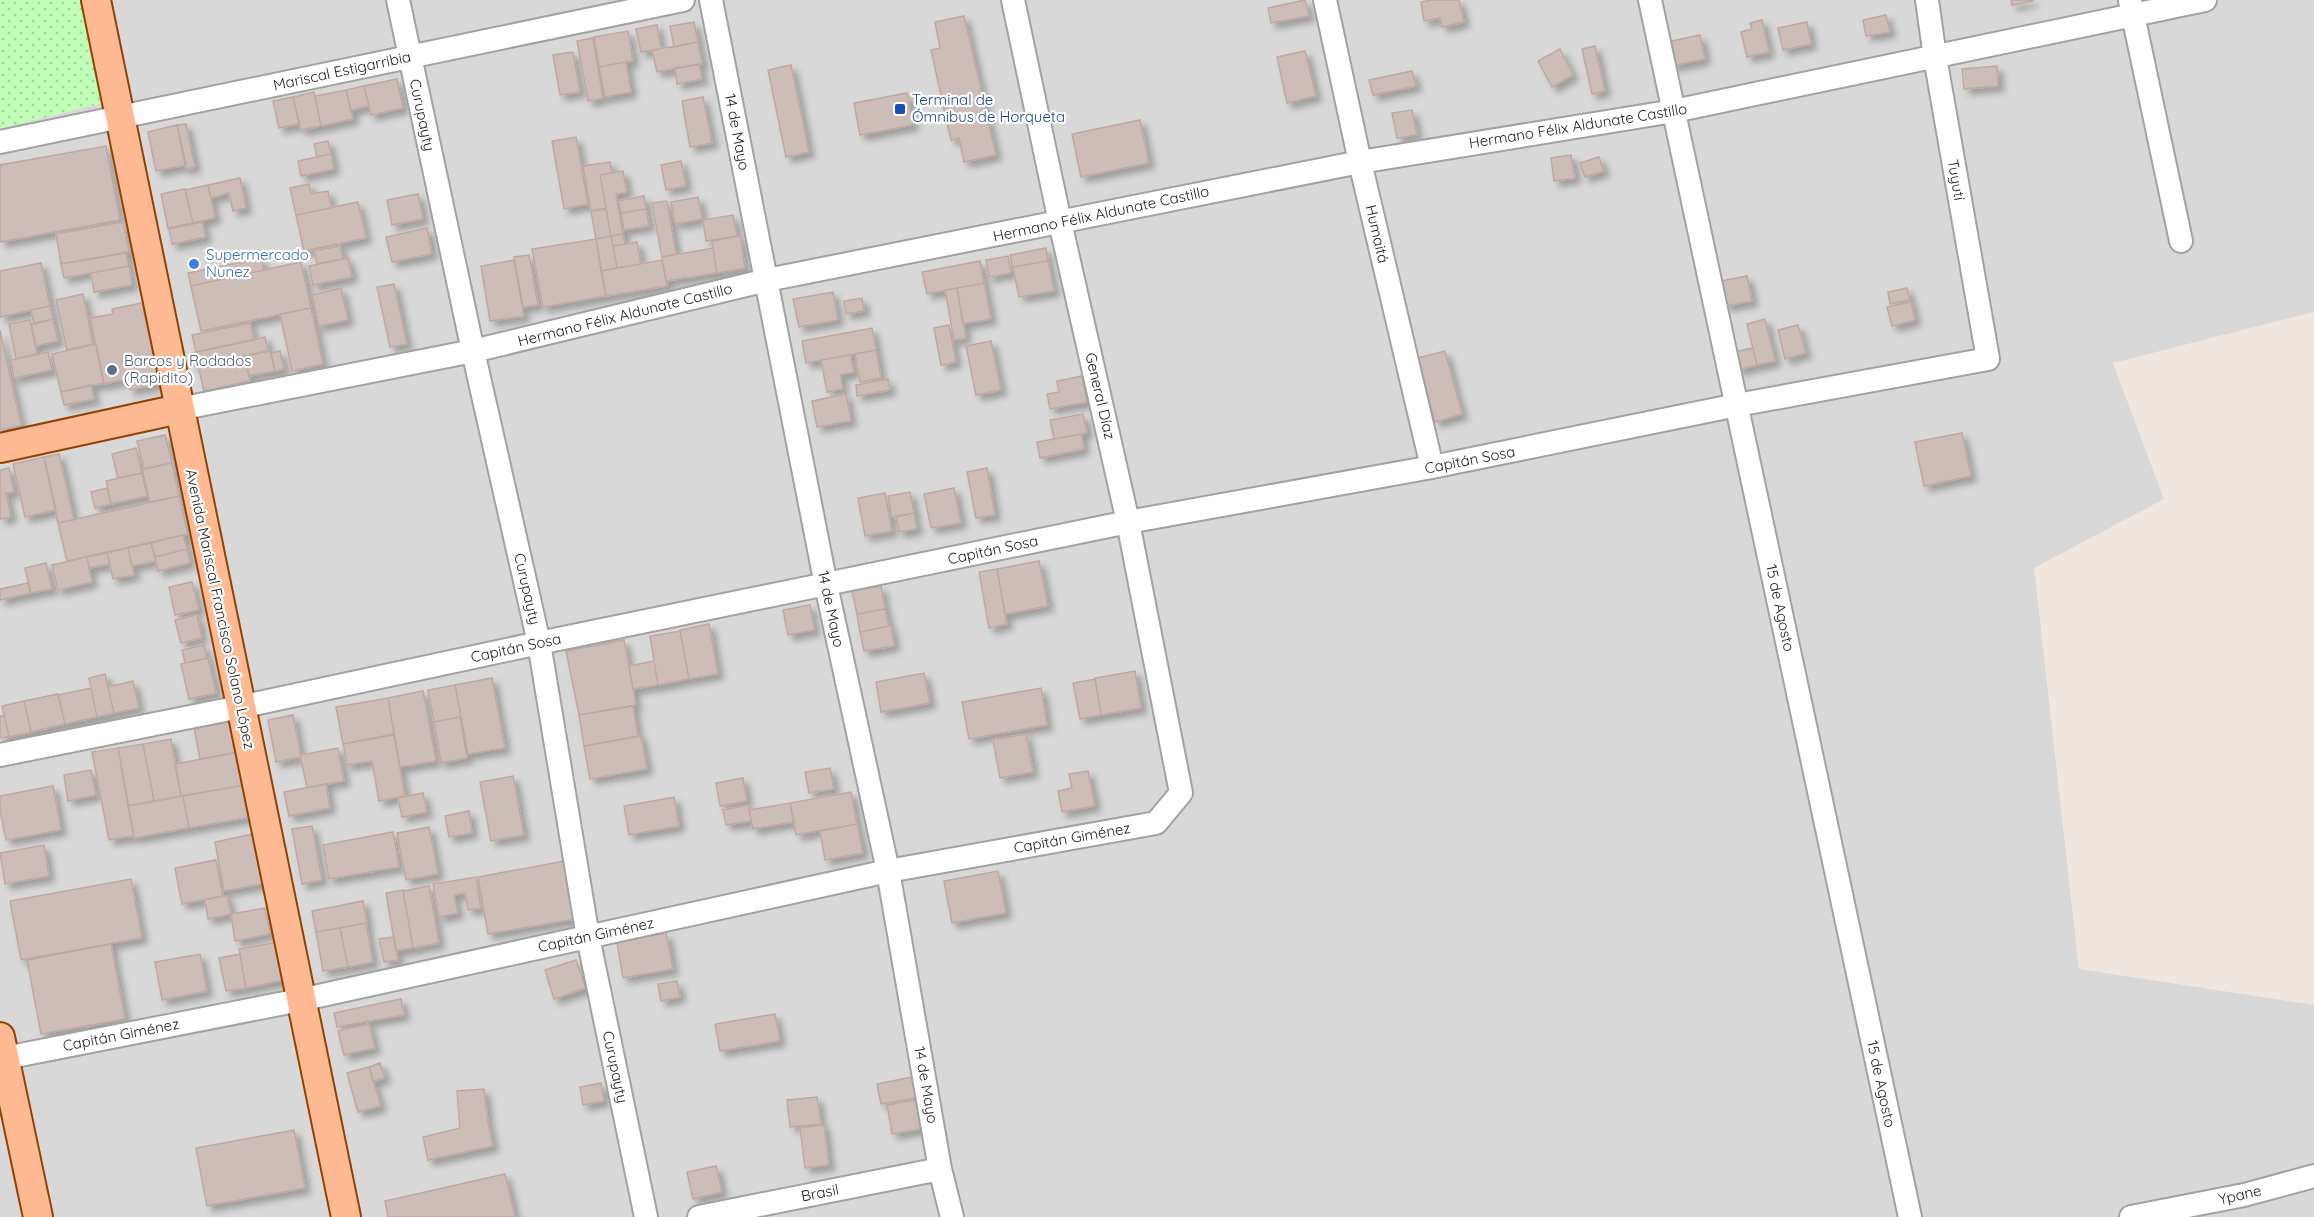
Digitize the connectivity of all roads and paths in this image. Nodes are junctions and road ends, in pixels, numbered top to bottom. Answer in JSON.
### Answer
{"nodes":[{"id":1,"x":96,"y":0,"type":"edge"},
{"id":2,"x":398,"y":0,"type":"edge"},
{"id":3,"x":683,"y":0,"type":"edge"},
{"id":4,"x":711,"y":0,"type":"edge"},
{"id":5,"x":1013,"y":0,"type":"edge"},
{"id":6,"x":1325,"y":0,"type":"edge"},
{"id":7,"x":1650,"y":0,"type":"edge"},
{"id":8,"x":1928,"y":0,"type":"edge"},
{"id":9,"x":2205,"y":0,"type":"edge"},
{"id":10,"x":2131,"y":8,"type":"edge"},
{"id":11,"x":410,"y":57,"type":"junction"},
{"id":12,"x":1935,"y":57,"type":"junction"},
{"id":13,"x":1674,"y":111,"type":"junction"},
{"id":14,"x":120,"y":116,"type":"junction"},
{"id":15,"x":0,"y":142,"type":"edge"},
{"id":16,"x":1360,"y":162,"type":"junction"},
{"id":17,"x":1060,"y":222,"type":"junction"},
{"id":18,"x":2181,"y":242,"type":"dead end"},
{"id":19,"x":767,"y":280,"type":"junction"},
{"id":20,"x":473,"y":351,"type":"junction"},
{"id":21,"x":1988,"y":359,"type":"joint"},
{"id":22,"x":1737,"y":405,"type":"junction"},
{"id":23,"x":179,"y":409,"type":"junction"},
{"id":24,"x":0,"y":448,"type":"edge"},
{"id":25,"x":1432,"y":468,"type":"junction"},
{"id":26,"x":1128,"y":522,"type":"junction"},
{"id":27,"x":826,"y":585,"type":"junction"},
{"id":28,"x":539,"y":643,"type":"junction"},
{"id":29,"x":240,"y":707,"type":"junction"},
{"id":30,"x":0,"y":755,"type":"edge"},
{"id":31,"x":1180,"y":793,"type":"joint"},
{"id":32,"x":888,"y":871,"type":"junction"},
{"id":33,"x":588,"y":937,"type":"junction"},
{"id":34,"x":300,"y":1000,"type":"junction"},
{"id":35,"x":1,"y":1051,"type":"edge"},
{"id":36,"x":940,"y":1169,"type":"junction"},
{"id":37,"x":2314,"y":1176,"type":"edge"},
{"id":38,"x":38,"y":1217,"type":"edge"},
{"id":39,"x":346,"y":1217,"type":"edge"},
{"id":40,"x":646,"y":1217,"type":"edge"},
{"id":41,"x":699,"y":1217,"type":"edge"},
{"id":42,"x":952,"y":1217,"type":"edge"},
{"id":43,"x":1910,"y":1217,"type":"edge"},
{"id":44,"x":2131,"y":1217,"type":"edge"}],
"edges":[{"from":1,"to":14,"type":"main road","name":"Avenida Mariscal Francisco Solano López"},
{"from":2,"to":11,"type":"street","name":"Curupayty"},
{"from":3,"to":11,"type":"street","name":"Mariscal Estigarribia"},
{"from":4,"to":19,"type":"street","name":"14 de Mayo"},
{"from":5,"to":17,"type":"street","name":"General Díaz"},
{"from":6,"to":16,"type":"street","name":"Humaitá"},
{"from":7,"to":13,"type":"street","name":"15 de Agosto"},
{"from":8,"to":12,"type":"street","name":"Tuyutí"},
{"from":9,"to":10,"type":"street","name":"Hermano Félix Aldunate Castillo"},
{"from":10,"to":12,"type":"street","name":"Hermano Félix Aldunate Castillo"},
{"from":10,"to":18,"type":"street"},
{"from":11,"to":14,"type":"street","name":"Mariscal Estigarribia"},
{"from":11,"to":20,"type":"street","name":"Curupayty"},
{"from":12,"to":13,"type":"street","name":"Hermano Félix Aldunate Castillo"},
{"from":12,"to":21,"type":"street","name":"Tuyutí"},
{"from":13,"to":16,"type":"street","name":"Hermano Félix Aldunate Castillo"},
{"from":13,"to":22,"type":"street","name":"15 de Agosto"},
{"from":14,"to":15,"type":"street","name":"Mariscal Estigarribia"},
{"from":14,"to":23,"type":"main road","name":"Avenida Mariscal Francisco Solano López"},
{"from":16,"to":17,"type":"street","name":"Hermano Félix Aldunate Castillo"},
{"from":16,"to":25,"type":"street","name":"Humaitá"},
{"from":17,"to":19,"type":"street","name":"Hermano Félix Aldunate Castillo"},
{"from":17,"to":26,"type":"street","name":"General Díaz"},
{"from":19,"to":20,"type":"street","name":"Hermano Félix Aldunate Castillo"},
{"from":19,"to":27,"type":"street","name":"14 de Mayo"},
{"from":20,"to":23,"type":"street","name":"Hermano Félix Aldunate Castillo"},
{"from":20,"to":28,"type":"street","name":"Curupayty"},
{"from":21,"to":22,"type":"street","name":"Capitán Sosa"},
{"from":22,"to":25,"type":"street","name":"Capitán Sosa"},
{"from":22,"to":43,"type":"street","name":"15 de Agosto"},
{"from":23,"to":24,"type":"main road","name":"Hermano Félix Aldunate Castillo"},
{"from":23,"to":29,"type":"main road","name":"Avenida Mariscal Francisco Solano López"},
{"from":25,"to":26,"type":"street","name":"Capitán Sosa"},
{"from":26,"to":27,"type":"street","name":"Capitán Sosa"},
{"from":26,"to":31,"type":"street","name":"General Díaz"},
{"from":27,"to":28,"type":"street","name":"Capitán Sosa"},
{"from":27,"to":32,"type":"street","name":"14 de Mayo"},
{"from":28,"to":29,"type":"street","name":"Capitán Sosa"},
{"from":28,"to":33,"type":"street","name":"Curupayty"},
{"from":29,"to":30,"type":"street","name":"Capitán Sosa"},
{"from":29,"to":34,"type":"main road","name":"Avenida Mariscal Francisco Solano López"},
{"from":31,"to":32,"type":"street","name":"Capitán Giménez"},
{"from":32,"to":33,"type":"street","name":"Capitán Giménez"},
{"from":32,"to":36,"type":"street","name":"14 de Mayo"},
{"from":33,"to":34,"type":"street","name":"Capitán Giménez"},
{"from":33,"to":40,"type":"street","name":"Curupayty"},
{"from":34,"to":35,"type":"street","name":"Capitán Giménez"},
{"from":34,"to":39,"type":"main road","name":"Avenida Mariscal Francisco Solano López"},
{"from":35,"to":38,"type":"main road"},
{"from":36,"to":41,"type":"street","name":"Brasil"},
{"from":36,"to":42,"type":"street","name":"14 de Mayo"},
{"from":37,"to":44,"type":"street","name":"Ypane"}]}
